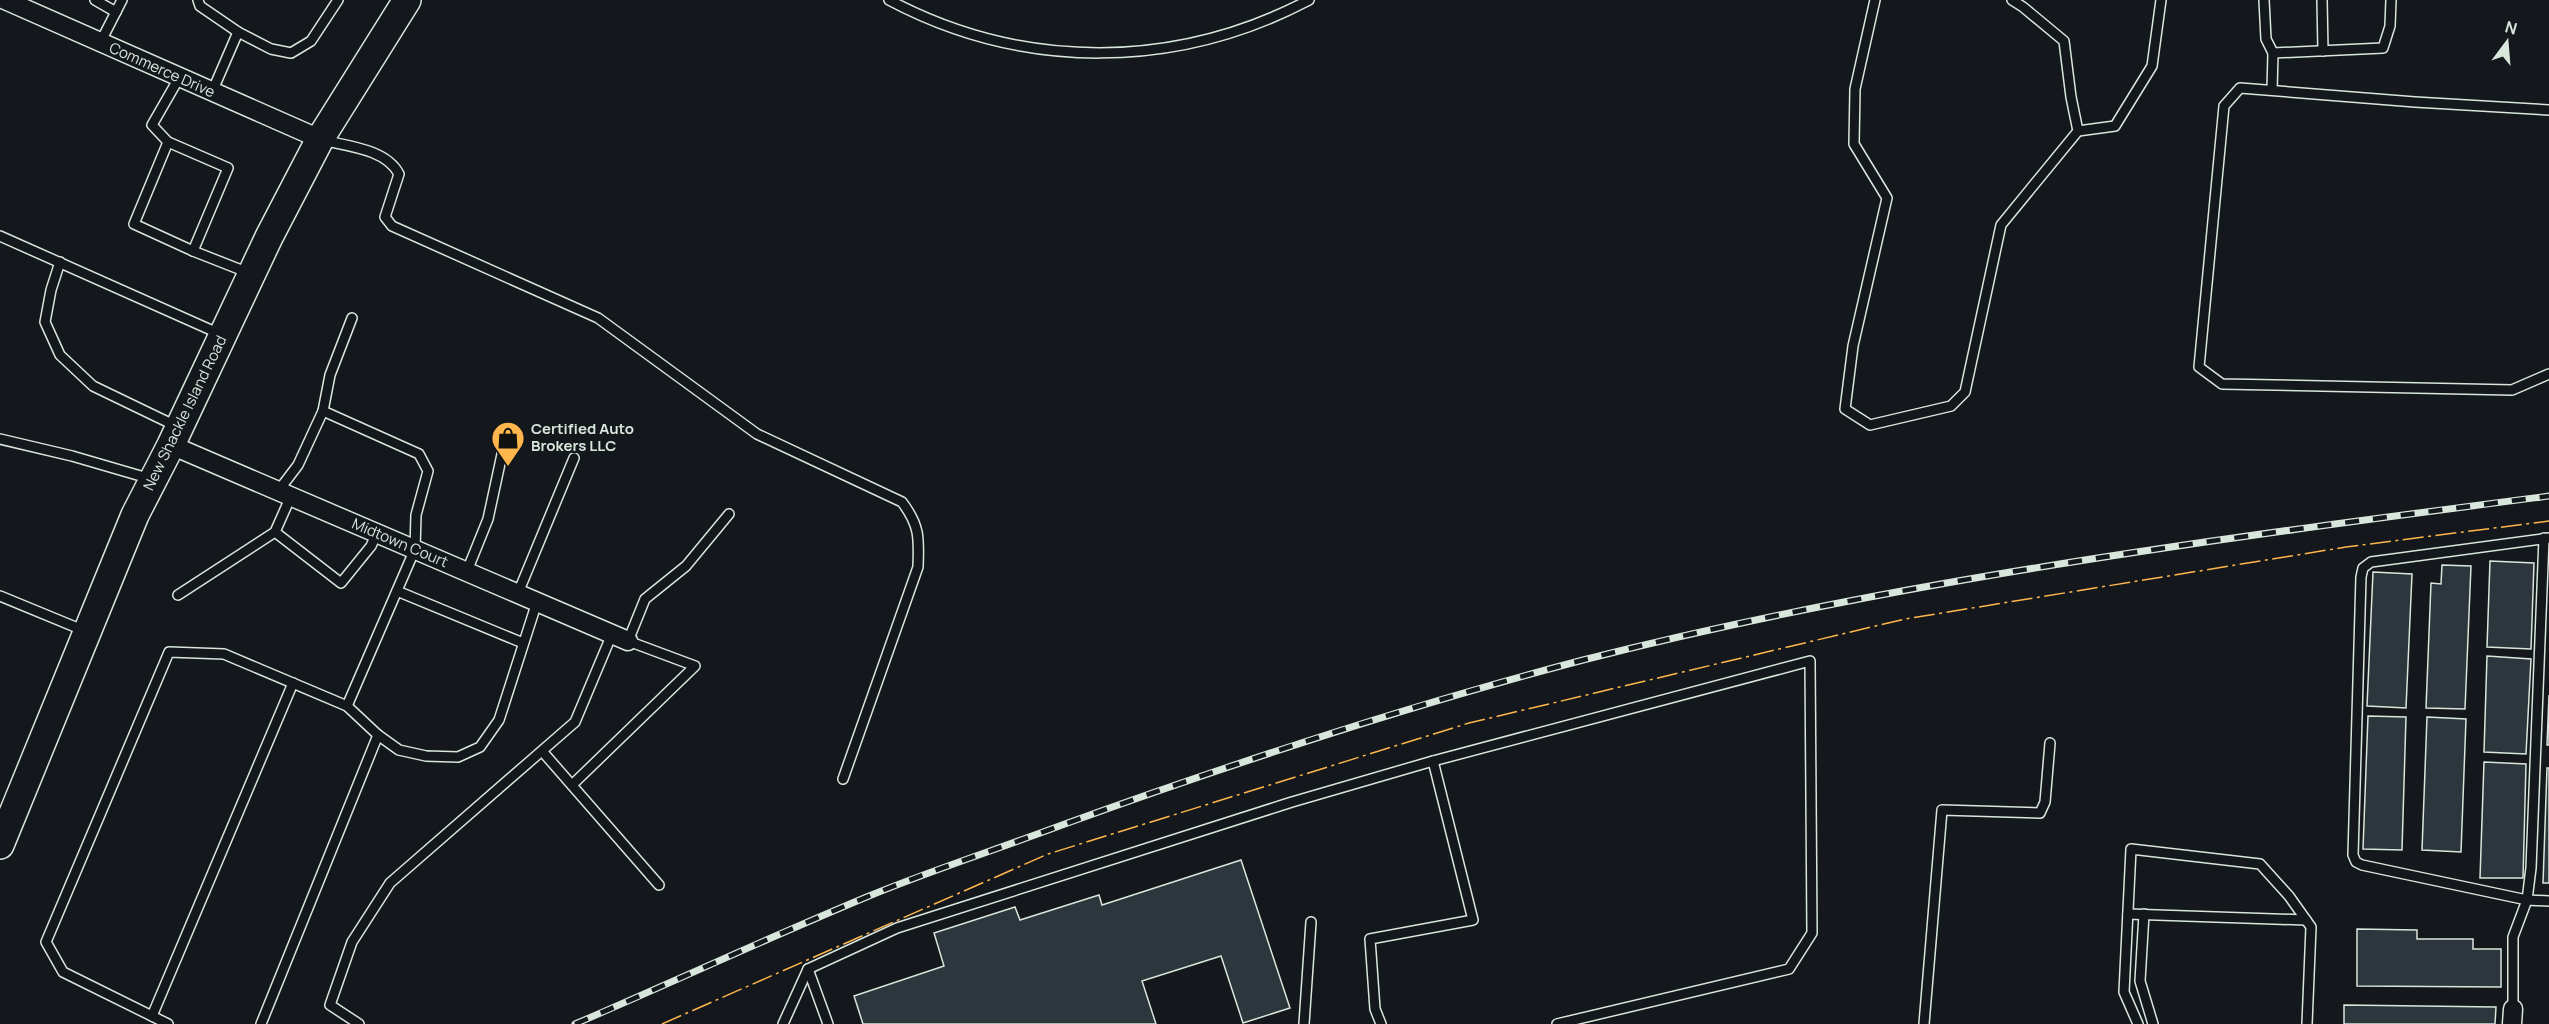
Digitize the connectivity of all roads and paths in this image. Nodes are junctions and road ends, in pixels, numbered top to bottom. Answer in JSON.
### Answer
{"nodes":[{"id":1,"x":5,"y":0,"type":"edge"},
{"id":2,"x":95,"y":0,"type":"edge"},
{"id":3,"x":122,"y":0,"type":"edge"},
{"id":4,"x":198,"y":0,"type":"edge"},
{"id":5,"x":338,"y":0,"type":"edge"},
{"id":6,"x":407,"y":0,"type":"edge"},
{"id":7,"x":889,"y":0,"type":"edge"},
{"id":8,"x":1309,"y":0,"type":"edge"},
{"id":9,"x":1875,"y":0,"type":"edge"},
{"id":10,"x":2012,"y":0,"type":"edge"},
{"id":11,"x":2161,"y":0,"type":"edge"},
{"id":12,"x":2264,"y":0,"type":"edge"},
{"id":13,"x":2322,"y":0,"type":"edge"},
{"id":14,"x":2391,"y":0,"type":"edge"},
{"id":15,"x":116,"y":12,"type":"junction"},
{"id":16,"x":238,"y":32,"type":"junction"},
{"id":17,"x":100,"y":43,"type":"junction"},
{"id":18,"x":2323,"y":51,"type":"junction"},
{"id":19,"x":2273,"y":53,"type":"junction"},
{"id":20,"x":179,"y":78,"type":"junction"},
{"id":21,"x":2272,"y":90,"type":"junction"},
{"id":22,"x":212,"y":92,"type":"junction"},
{"id":23,"x":2549,"y":110,"type":"edge"},
{"id":24,"x":2078,"y":130,"type":"junction"},
{"id":25,"x":320,"y":139,"type":"junction"},
{"id":26,"x":168,"y":142,"type":"junction"},
{"id":27,"x":0,"y":236,"type":"edge"},
{"id":28,"x":193,"y":250,"type":"junction"},
{"id":29,"x":60,"y":262,"type":"junction"},
{"id":30,"x":252,"y":274,"type":"junction"},
{"id":31,"x":352,"y":318,"type":"dead end"},
{"id":32,"x":223,"y":335,"type":"junction"},
{"id":33,"x":2549,"y":374,"type":"edge"},
{"id":34,"x":323,"y":411,"type":"junction"},
{"id":35,"x":507,"y":431,"type":"dead end"},
{"id":36,"x":175,"y":436,"type":"junction"},
{"id":37,"x":0,"y":439,"type":"edge"},
{"id":38,"x":574,"y":458,"type":"dead end"},
{"id":39,"x":153,"y":479,"type":"junction"},
{"id":40,"x":285,"y":493,"type":"junction"},
{"id":41,"x":729,"y":514,"type":"dead end"},
{"id":42,"x":275,"y":532,"type":"junction"},
{"id":43,"x":377,"y":533,"type":"junction"},
{"id":44,"x":2546,"y":538,"type":"edge"},
{"id":45,"x":415,"y":549,"type":"junction"},
{"id":46,"x":467,"y":571,"type":"junction"},
{"id":47,"x":397,"y":591,"type":"junction"},
{"id":48,"x":518,"y":593,"type":"junction"},
{"id":49,"x":178,"y":595,"type":"dead end"},
{"id":50,"x":1,"y":600,"type":"edge"},
{"id":51,"x":537,"y":602,"type":"junction"},
{"id":52,"x":87,"y":632,"type":"junction"},
{"id":53,"x":620,"y":637,"type":"junction"},
{"id":54,"x":523,"y":643,"type":"junction"},
{"id":55,"x":293,"y":683,"type":"junction"},
{"id":56,"x":347,"y":706,"type":"junction"},
{"id":57,"x":378,"y":735,"type":"junction"},
{"id":58,"x":2050,"y":743,"type":"dead end"},
{"id":59,"x":542,"y":750,"type":"junction"},
{"id":60,"x":1433,"y":761,"type":"junction"},
{"id":61,"x":843,"y":779,"type":"dead end"},
{"id":62,"x":572,"y":785,"type":"junction"},
{"id":63,"x":0,"y":845,"type":"edge"},
{"id":64,"x":658,"y":885,"type":"dead end"},
{"id":65,"x":2527,"y":900,"type":"junction"},
{"id":66,"x":2549,"y":901,"type":"edge"},
{"id":67,"x":2128,"y":914,"type":"junction"},
{"id":68,"x":2144,"y":914,"type":"junction"},
{"id":69,"x":2306,"y":920,"type":"junction"},
{"id":70,"x":1311,"y":922,"type":"dead end"},
{"id":71,"x":808,"y":969,"type":"junction"},
{"id":72,"x":152,"y":1016,"type":"junction"},
{"id":73,"x":2513,"y":1016,"type":"edge"},
{"id":74,"x":168,"y":1024,"type":"edge"},
{"id":75,"x":261,"y":1024,"type":"edge"},
{"id":76,"x":359,"y":1024,"type":"edge"},
{"id":77,"x":783,"y":1024,"type":"edge"},
{"id":78,"x":828,"y":1024,"type":"edge"},
{"id":79,"x":1304,"y":1024,"type":"edge"},
{"id":80,"x":1380,"y":1024,"type":"edge"},
{"id":81,"x":1557,"y":1024,"type":"edge"},
{"id":82,"x":1924,"y":1024,"type":"edge"},
{"id":83,"x":2138,"y":1024,"type":"edge"},
{"id":84,"x":2153,"y":1024,"type":"edge"},
{"id":85,"x":2307,"y":1024,"type":"edge"}],
"edges":[{"from":1,"to":17,"type":"street","name":"Commerce Drive"},
{"from":2,"to":15,"type":"lane"},
{"from":3,"to":15,"type":"lane"},
{"from":4,"to":16,"type":"lane"},
{"from":5,"to":16,"type":"lane"},
{"from":6,"to":25,"type":"main road","name":"New Shackle Island Road"},
{"from":7,"to":8,"type":"lane"},
{"from":9,"to":24,"type":"lane"},
{"from":10,"to":24,"type":"lane"},
{"from":11,"to":24,"type":"lane"},
{"from":12,"to":19,"type":"lane"},
{"from":13,"to":18,"type":"lane"},
{"from":14,"to":18,"type":"lane"},
{"from":15,"to":17,"type":"lane"},
{"from":16,"to":22,"type":"lane"},
{"from":17,"to":20,"type":"street","name":"Commerce Drive"},
{"from":18,"to":19,"type":"lane"},
{"from":19,"to":21,"type":"lane"},
{"from":20,"to":22,"type":"street","name":"Commerce Drive"},
{"from":20,"to":26,"type":"lane"},
{"from":21,"to":23,"type":"lane"},
{"from":21,"to":33,"type":"lane"},
{"from":22,"to":25,"type":"street","name":"Commerce Drive"},
{"from":25,"to":30,"type":"main road","name":"New Shackle Island Road"},
{"from":25,"to":61,"type":"lane"},
{"from":26,"to":28,"type":"lane"},
{"from":26,"to":28,"type":"lane"},
{"from":27,"to":29,"type":"lane"},
{"from":28,"to":30,"type":"lane"},
{"from":29,"to":32,"type":"lane"},
{"from":29,"to":36,"type":"lane"},
{"from":30,"to":32,"type":"main road","name":"New Shackle Island Road"},
{"from":31,"to":34,"type":"lane"},
{"from":32,"to":36,"type":"main road","name":"New Shackle Island Road"},
{"from":34,"to":40,"type":"lane"},
{"from":34,"to":45,"type":"lane"},
{"from":35,"to":46,"type":"lane"},
{"from":36,"to":39,"type":"main road","name":"New Shackle Island Road"},
{"from":36,"to":40,"type":"street","name":"Midtown Court"},
{"from":37,"to":39,"type":"lane"},
{"from":38,"to":48,"type":"lane"},
{"from":39,"to":52,"type":"main road","name":"New Shackle Island Road"},
{"from":40,"to":42,"type":"lane"},
{"from":40,"to":43,"type":"street","name":"Midtown Court"},
{"from":41,"to":53,"type":"lane"},
{"from":42,"to":43,"type":"lane"},
{"from":42,"to":49,"type":"lane"},
{"from":43,"to":45,"type":"street","name":"Midtown Court"},
{"from":44,"to":65,"type":"lane"},
{"from":44,"to":65,"type":"lane"},
{"from":45,"to":46,"type":"street","name":"Midtown Court"},
{"from":45,"to":47,"type":"lane"},
{"from":46,"to":48,"type":"street","name":"Midtown Court"},
{"from":47,"to":54,"type":"lane"},
{"from":47,"to":56,"type":"lane"},
{"from":48,"to":51,"type":"street","name":"Midtown Court"},
{"from":50,"to":52,"type":"lane"},
{"from":51,"to":53,"type":"street","name":"Midtown Court"},
{"from":51,"to":54,"type":"lane"},
{"from":52,"to":63,"type":"main road","name":"New Shackle Island Road"},
{"from":53,"to":59,"type":"lane"},
{"from":53,"to":62,"type":"lane"},
{"from":54,"to":57,"type":"lane"},
{"from":55,"to":56,"type":"lane"},
{"from":55,"to":72,"type":"lane"},
{"from":55,"to":72,"type":"lane"},
{"from":56,"to":57,"type":"lane"},
{"from":57,"to":75,"type":"lane"},
{"from":58,"to":82,"type":"lane"},
{"from":59,"to":62,"type":"lane"},
{"from":59,"to":76,"type":"lane"},
{"from":60,"to":71,"type":"lane"},
{"from":60,"to":80,"type":"lane"},
{"from":60,"to":81,"type":"lane"},
{"from":62,"to":64,"type":"lane"},
{"from":65,"to":66,"type":"lane"},
{"from":65,"to":73,"type":"lane"},
{"from":67,"to":68,"type":"lane"},
{"from":67,"to":69,"type":"lane"},
{"from":67,"to":83,"type":"lane"},
{"from":68,"to":69,"type":"lane"},
{"from":68,"to":84,"type":"lane"},
{"from":69,"to":85,"type":"lane"},
{"from":70,"to":79,"type":"lane"},
{"from":71,"to":77,"type":"lane"},
{"from":71,"to":78,"type":"lane"},
{"from":72,"to":74,"type":"lane"}]}
